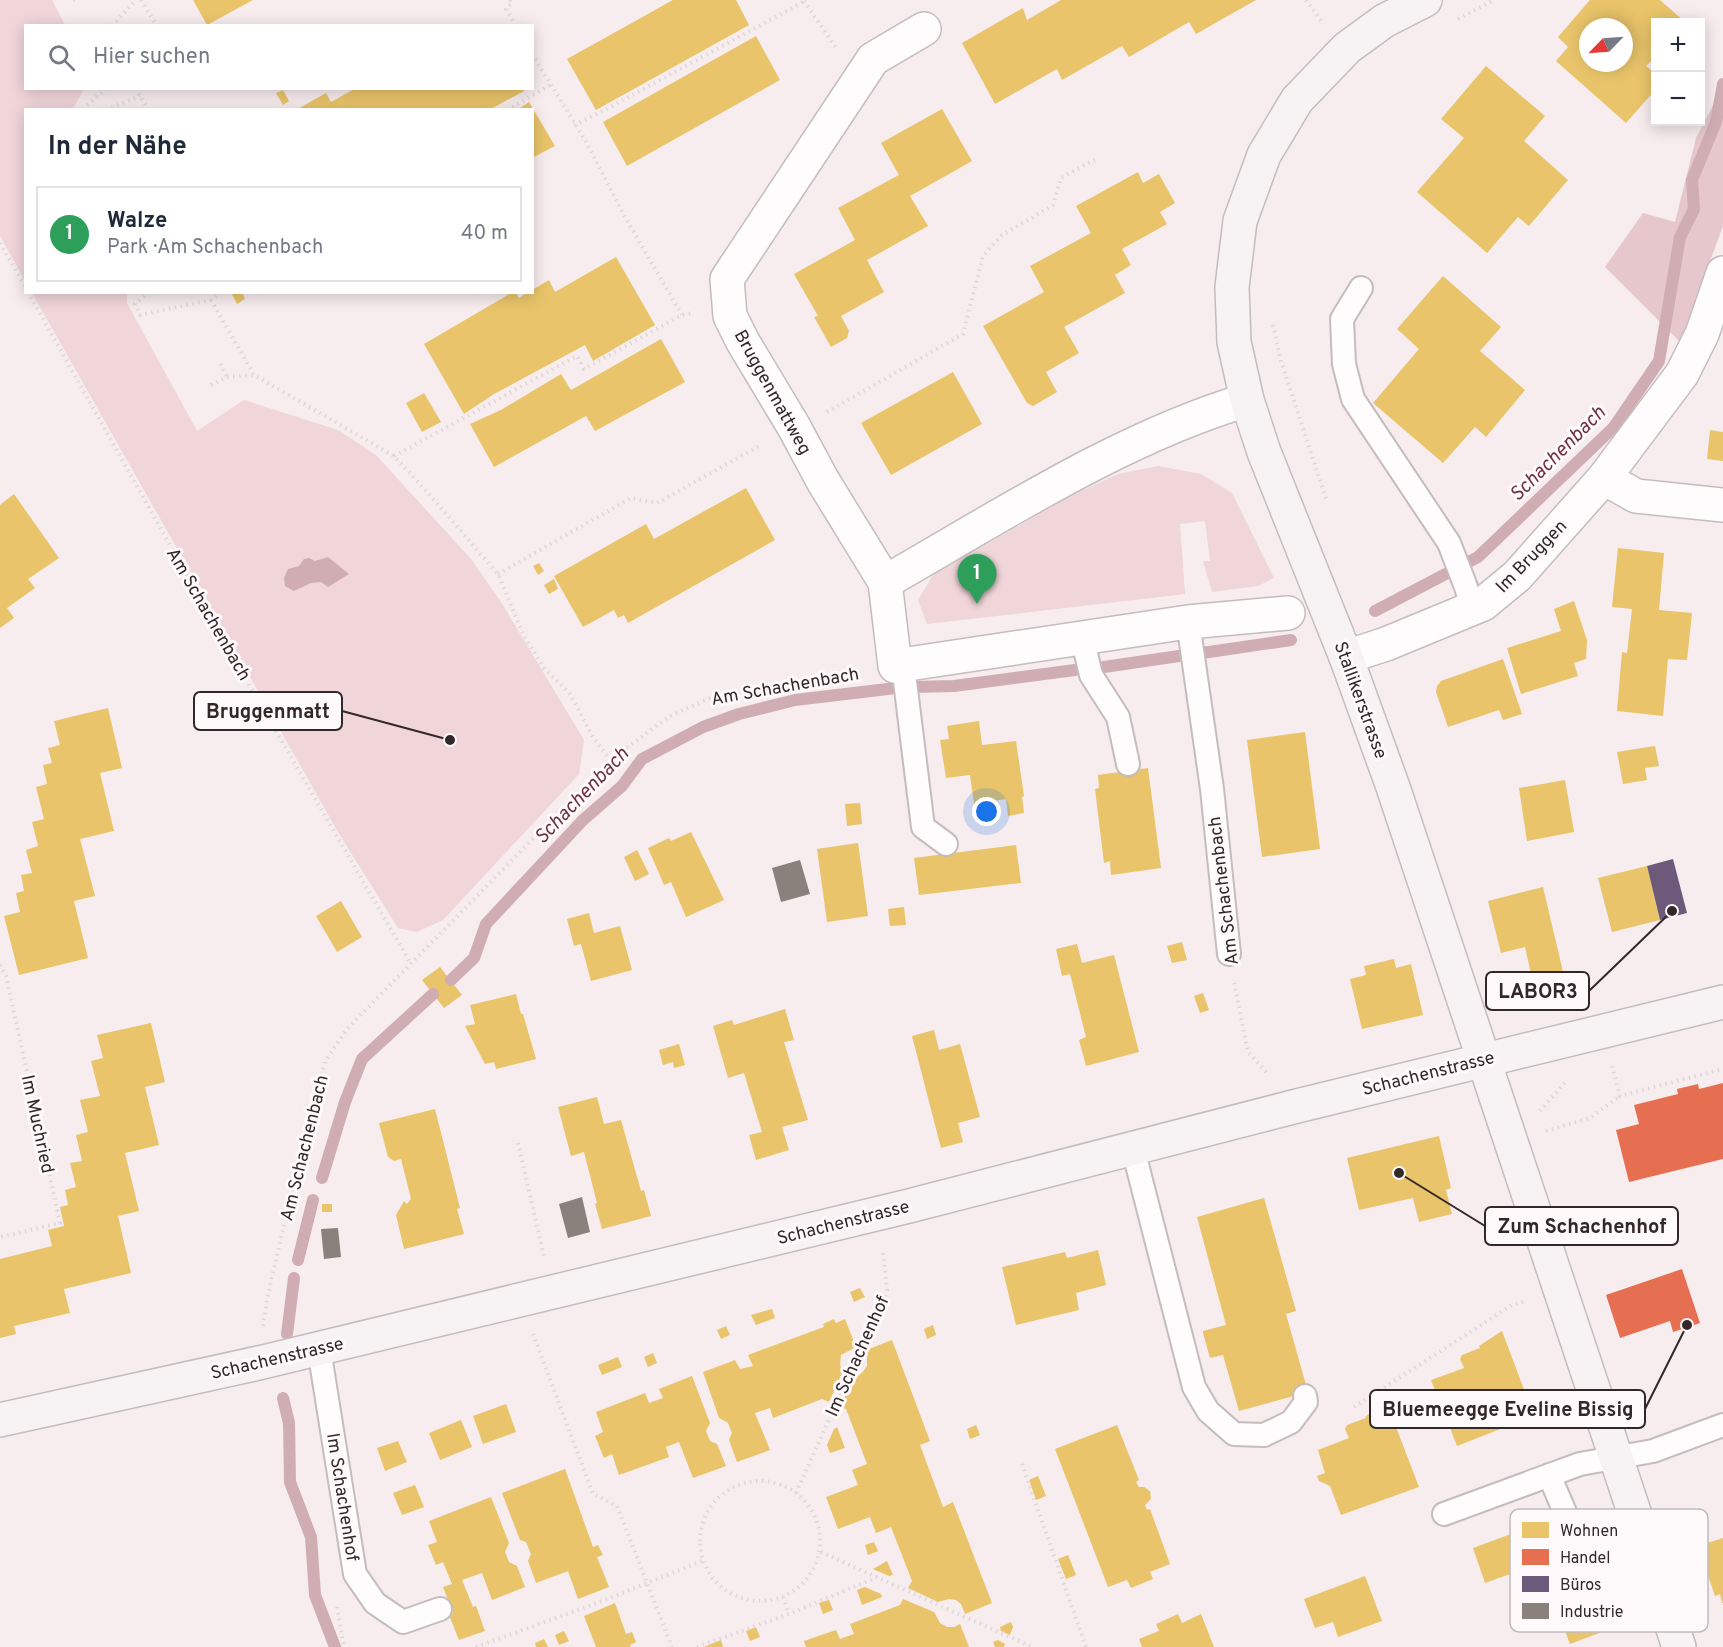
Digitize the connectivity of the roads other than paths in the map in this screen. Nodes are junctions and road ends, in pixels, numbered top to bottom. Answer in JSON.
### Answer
{"nodes":[{"id":1,"x":1425,"y":0,"type":"edge"},
{"id":2,"x":924,"y":29,"type":"dead end"},
{"id":3,"x":1723,"y":273,"type":"edge"},
{"id":4,"x":1361,"y":288,"type":"dead end"},
{"id":5,"x":1247,"y":400,"type":"junction"},
{"id":6,"x":1604,"y":478,"type":"junction"},
{"id":7,"x":1723,"y":505,"type":"edge"},
{"id":8,"x":885,"y":582,"type":"junction"},
{"id":9,"x":1469,"y":598,"type":"junction"},
{"id":10,"x":1288,"y":613,"type":"dead end"},
{"id":11,"x":1188,"y":622,"type":"junction"},
{"id":12,"x":1082,"y":637,"type":"junction"},
{"id":13,"x":1346,"y":657,"type":"junction"},
{"id":14,"x":899,"y":665,"type":"junction"},
{"id":15,"x":1128,"y":764,"type":"dead end"},
{"id":16,"x":946,"y":844,"type":"dead end"},
{"id":17,"x":1229,"y":954,"type":"road end"},
{"id":18,"x":1723,"y":1002,"type":"edge"},
{"id":19,"x":1483,"y":1060,"type":"junction"},
{"id":20,"x":1133,"y":1149,"type":"junction"},
{"id":21,"x":319,"y":1349,"type":"junction"},
{"id":22,"x":1305,"y":1396,"type":"dead end"},
{"id":23,"x":0,"y":1420,"type":"edge"},
{"id":24,"x":1723,"y":1425,"type":"edge"},
{"id":25,"x":1617,"y":1458,"type":"junction"},
{"id":26,"x":1549,"y":1475,"type":"junction"},
{"id":27,"x":1564,"y":1509,"type":"edge"},
{"id":28,"x":1634,"y":1509,"type":"edge"},
{"id":29,"x":1444,"y":1514,"type":"dead end"},
{"id":30,"x":440,"y":1609,"type":"dead end"},
{"id":31,"x":1674,"y":1632,"type":"edge"},
{"id":32,"x":1679,"y":1647,"type":"edge"}],
"edges":[{"from":1,"to":5,"type":"street","name":"Stallikerstrasse"},
{"from":2,"to":8,"type":"street","name":"Bruggenmattweg"},
{"from":3,"to":6,"type":"street","name":"Im Bruggen"},
{"from":4,"to":9,"type":"lane"},
{"from":5,"to":8,"type":"street"},
{"from":5,"to":13,"type":"street","name":"Stallikerstrasse"},
{"from":6,"to":7,"type":"street"},
{"from":6,"to":9,"type":"street","name":"Im Bruggen"},
{"from":8,"to":14,"type":"street","name":"Bruggenmattweg"},
{"from":9,"to":13,"type":"street","name":"Im Bruggen"},
{"from":10,"to":11,"type":"street"},
{"from":11,"to":12,"type":"street"},
{"from":11,"to":17,"type":"lane","name":"Am Schachenbach"},
{"from":12,"to":14,"type":"street"},
{"from":12,"to":15,"type":"lane"},
{"from":13,"to":19,"type":"street","name":"Stallikerstrasse"},
{"from":14,"to":16,"type":"lane"},
{"from":18,"to":19,"type":"street","name":"Schachenstrasse"},
{"from":19,"to":20,"type":"street","name":"Schachenstrasse"},
{"from":19,"to":25,"type":"street","name":"Stallikerstrasse"},
{"from":20,"to":21,"type":"street","name":"Schachenstrasse"},
{"from":20,"to":22,"type":"lane"},
{"from":21,"to":23,"type":"street","name":"Schachenstrasse"},
{"from":21,"to":30,"type":"lane","name":"Im Schachenhof"},
{"from":24,"to":25,"type":"lane"},
{"from":25,"to":26,"type":"lane"},
{"from":25,"to":28,"type":"street","name":"Stallikerstrasse"},
{"from":26,"to":27,"type":"lane"},
{"from":26,"to":29,"type":"lane"},
{"from":31,"to":32,"type":"street","name":"Stallikerstrasse"}]}
